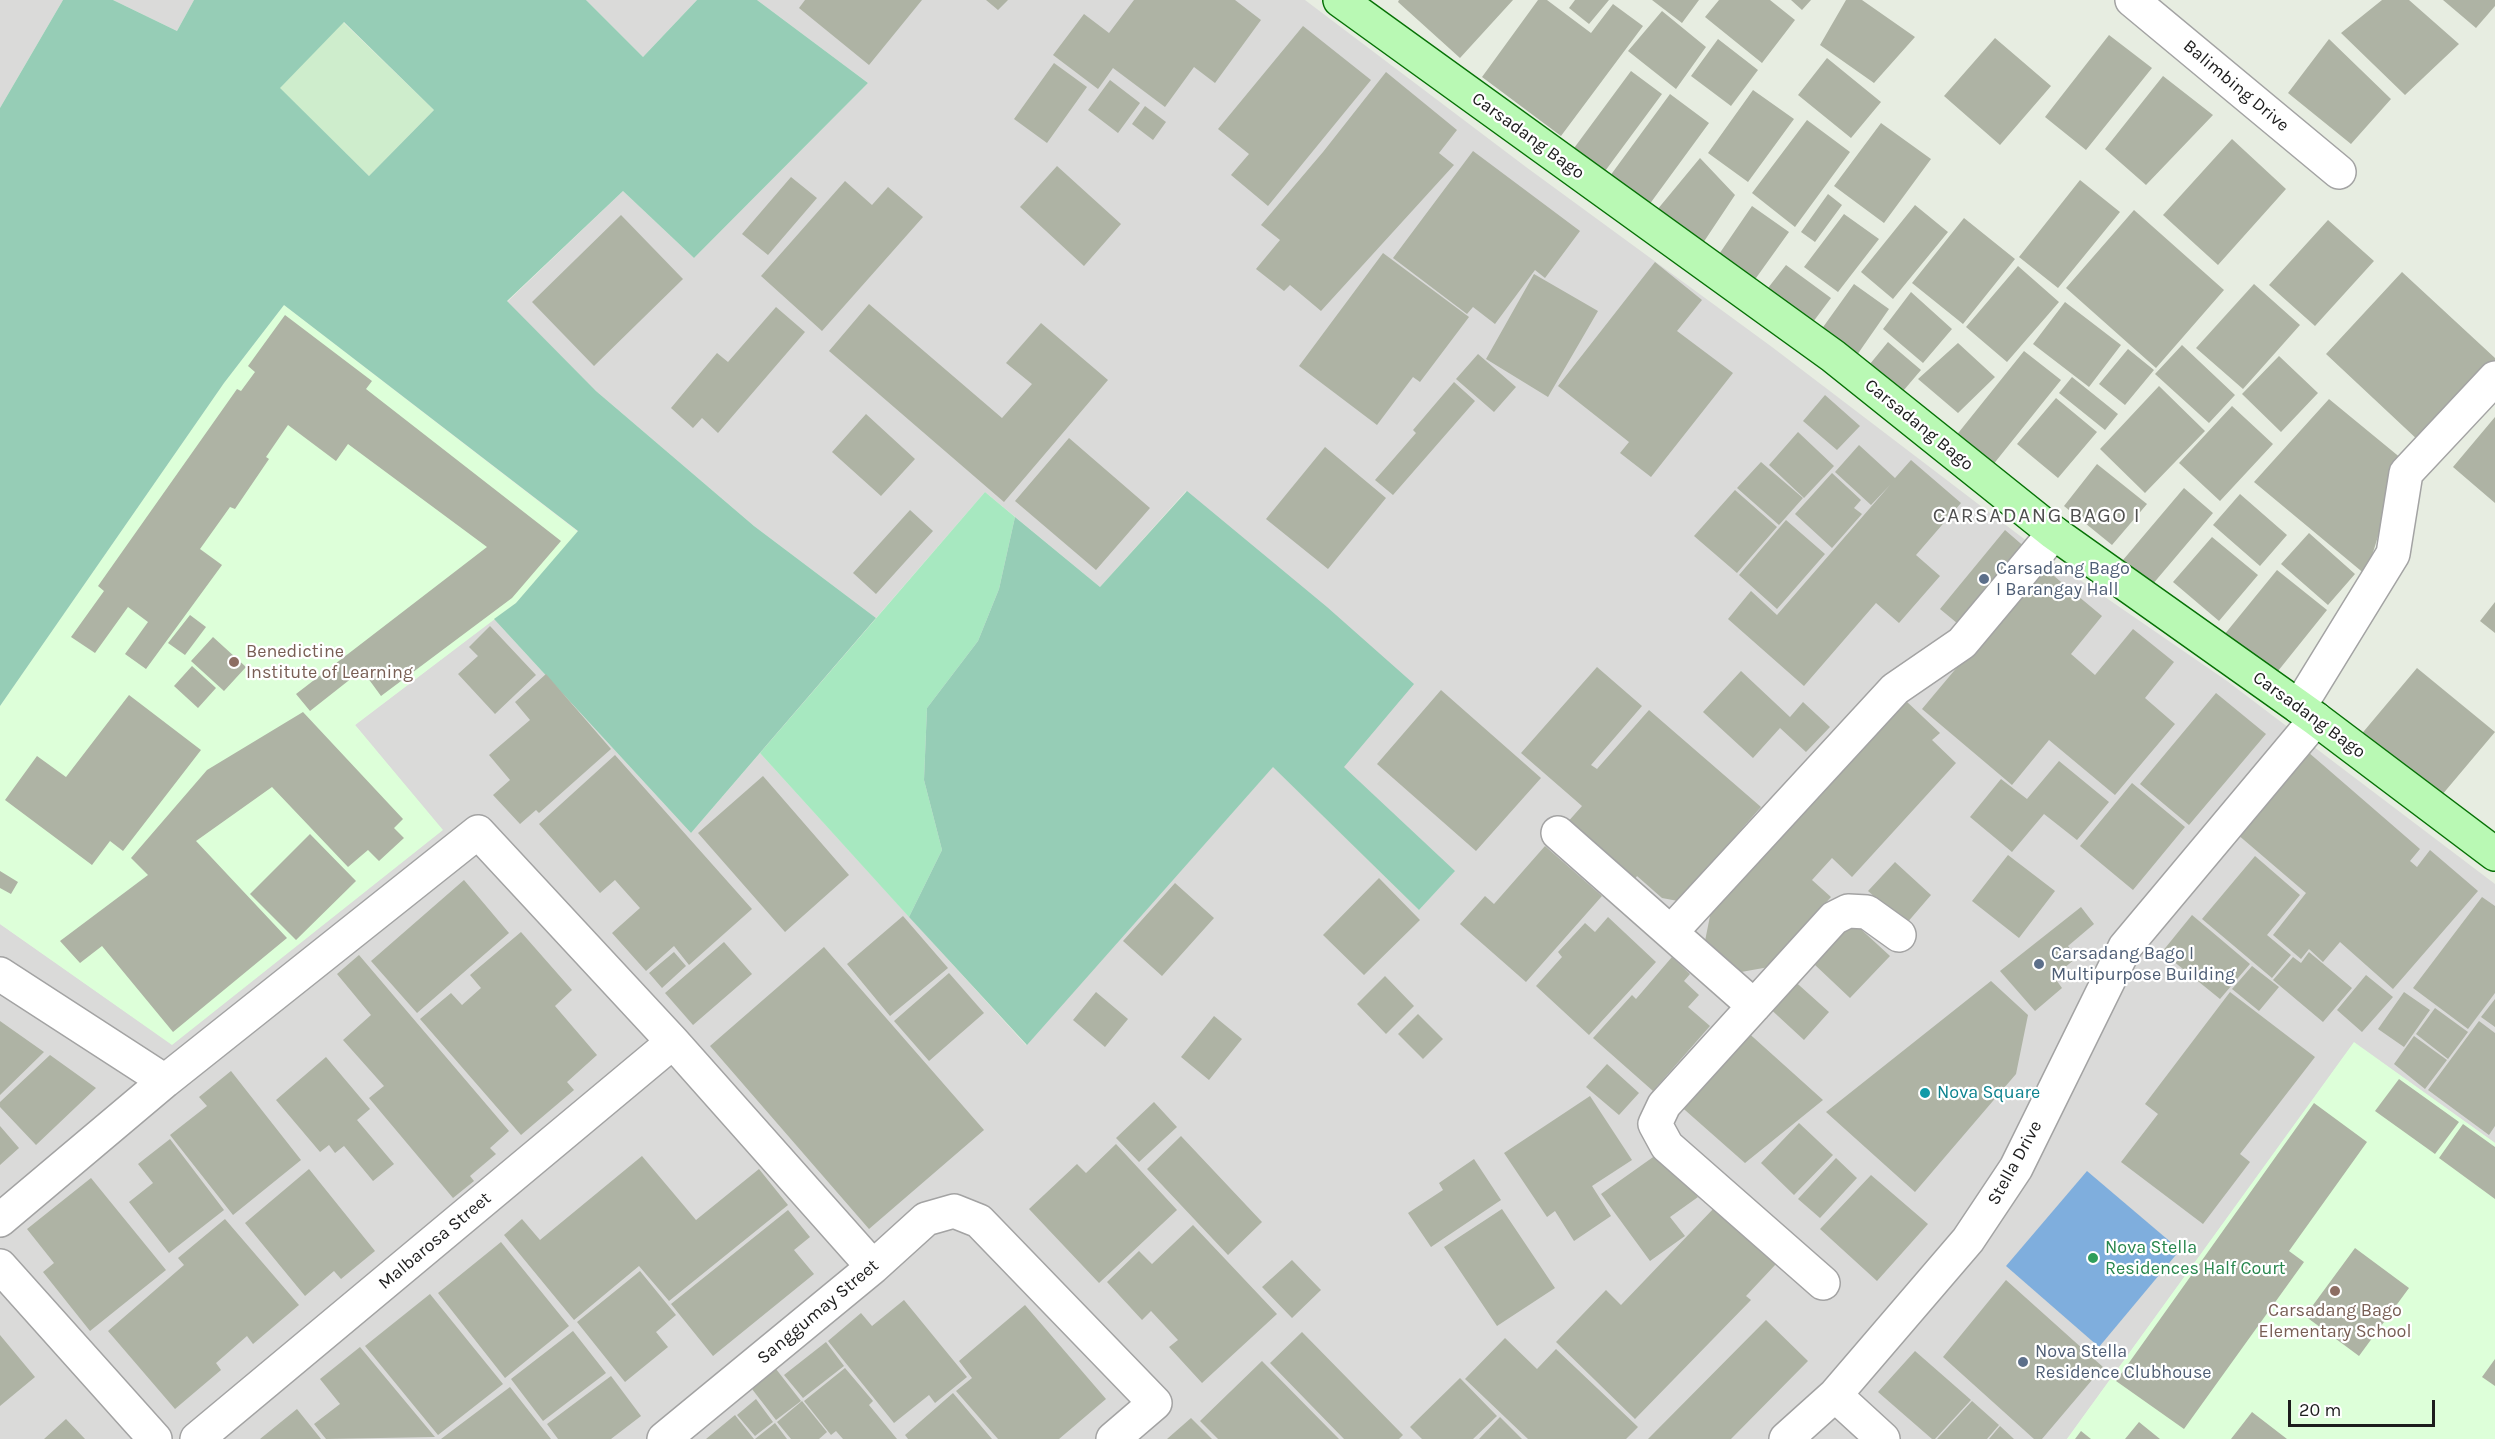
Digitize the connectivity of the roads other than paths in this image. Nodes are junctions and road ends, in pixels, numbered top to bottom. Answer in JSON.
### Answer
{"nodes":[{"id":1,"x":1340,"y":0,"type":"edge"},
{"id":2,"x":2132,"y":0,"type":"edge"},
{"id":3,"x":2339,"y":172,"type":"dead end"},
{"id":4,"x":2495,"y":378,"type":"edge"},
{"id":5,"x":2054,"y":533,"type":"junction"},
{"id":6,"x":2308,"y":713,"type":"junction"},
{"id":7,"x":1558,"y":833,"type":"dead end"},
{"id":8,"x":2495,"y":854,"type":"edge"},
{"id":9,"x":1671,"y":932,"type":"junction"},
{"id":10,"x":1899,"y":935,"type":"dead end"},
{"id":11,"x":0,"y":974,"type":"edge"},
{"id":12,"x":1754,"y":1006,"type":"junction"},
{"id":13,"x":673,"y":1042,"type":"junction"},
{"id":14,"x":165,"y":1081,"type":"junction"},
{"id":15,"x":0,"y":1220,"type":"edge"},
{"id":16,"x":0,"y":1266,"type":"edge"},
{"id":17,"x":873,"y":1267,"type":"junction"},
{"id":18,"x":1823,"y":1283,"type":"dead end"},
{"id":19,"x":1835,"y":1395,"type":"junction"},
{"id":20,"x":155,"y":1439,"type":"edge"},
{"id":21,"x":197,"y":1439,"type":"edge"},
{"id":22,"x":664,"y":1439,"type":"edge"},
{"id":23,"x":1113,"y":1439,"type":"edge"},
{"id":24,"x":1786,"y":1439,"type":"edge"},
{"id":25,"x":1883,"y":1439,"type":"edge"}],
"edges":[{"from":1,"to":5,"type":"street","name":"Carsadang Bago"},
{"from":2,"to":3,"type":"street","name":"Balimbing Drive"},
{"from":4,"to":6,"type":"street","name":"Stella Drive"},
{"from":5,"to":6,"type":"street","name":"Carsadang Bago"},
{"from":5,"to":9,"type":"street"},
{"from":6,"to":8,"type":"street","name":"Carsadang Bago"},
{"from":6,"to":19,"type":"street","name":"Stella Drive"},
{"from":7,"to":9,"type":"street"},
{"from":9,"to":12,"type":"street"},
{"from":10,"to":12,"type":"street"},
{"from":11,"to":14,"type":"street"},
{"from":12,"to":18,"type":"street"},
{"from":13,"to":14,"type":"street"},
{"from":13,"to":17,"type":"street"},
{"from":13,"to":21,"type":"street","name":"Malbarosa Street"},
{"from":14,"to":15,"type":"street"},
{"from":16,"to":20,"type":"street"},
{"from":17,"to":22,"type":"street","name":"Sanggumay Street"},
{"from":17,"to":23,"type":"street","name":"Sanggumay Street"},
{"from":19,"to":24,"type":"street","name":"Stella Drive"},
{"from":19,"to":25,"type":"street"}]}
